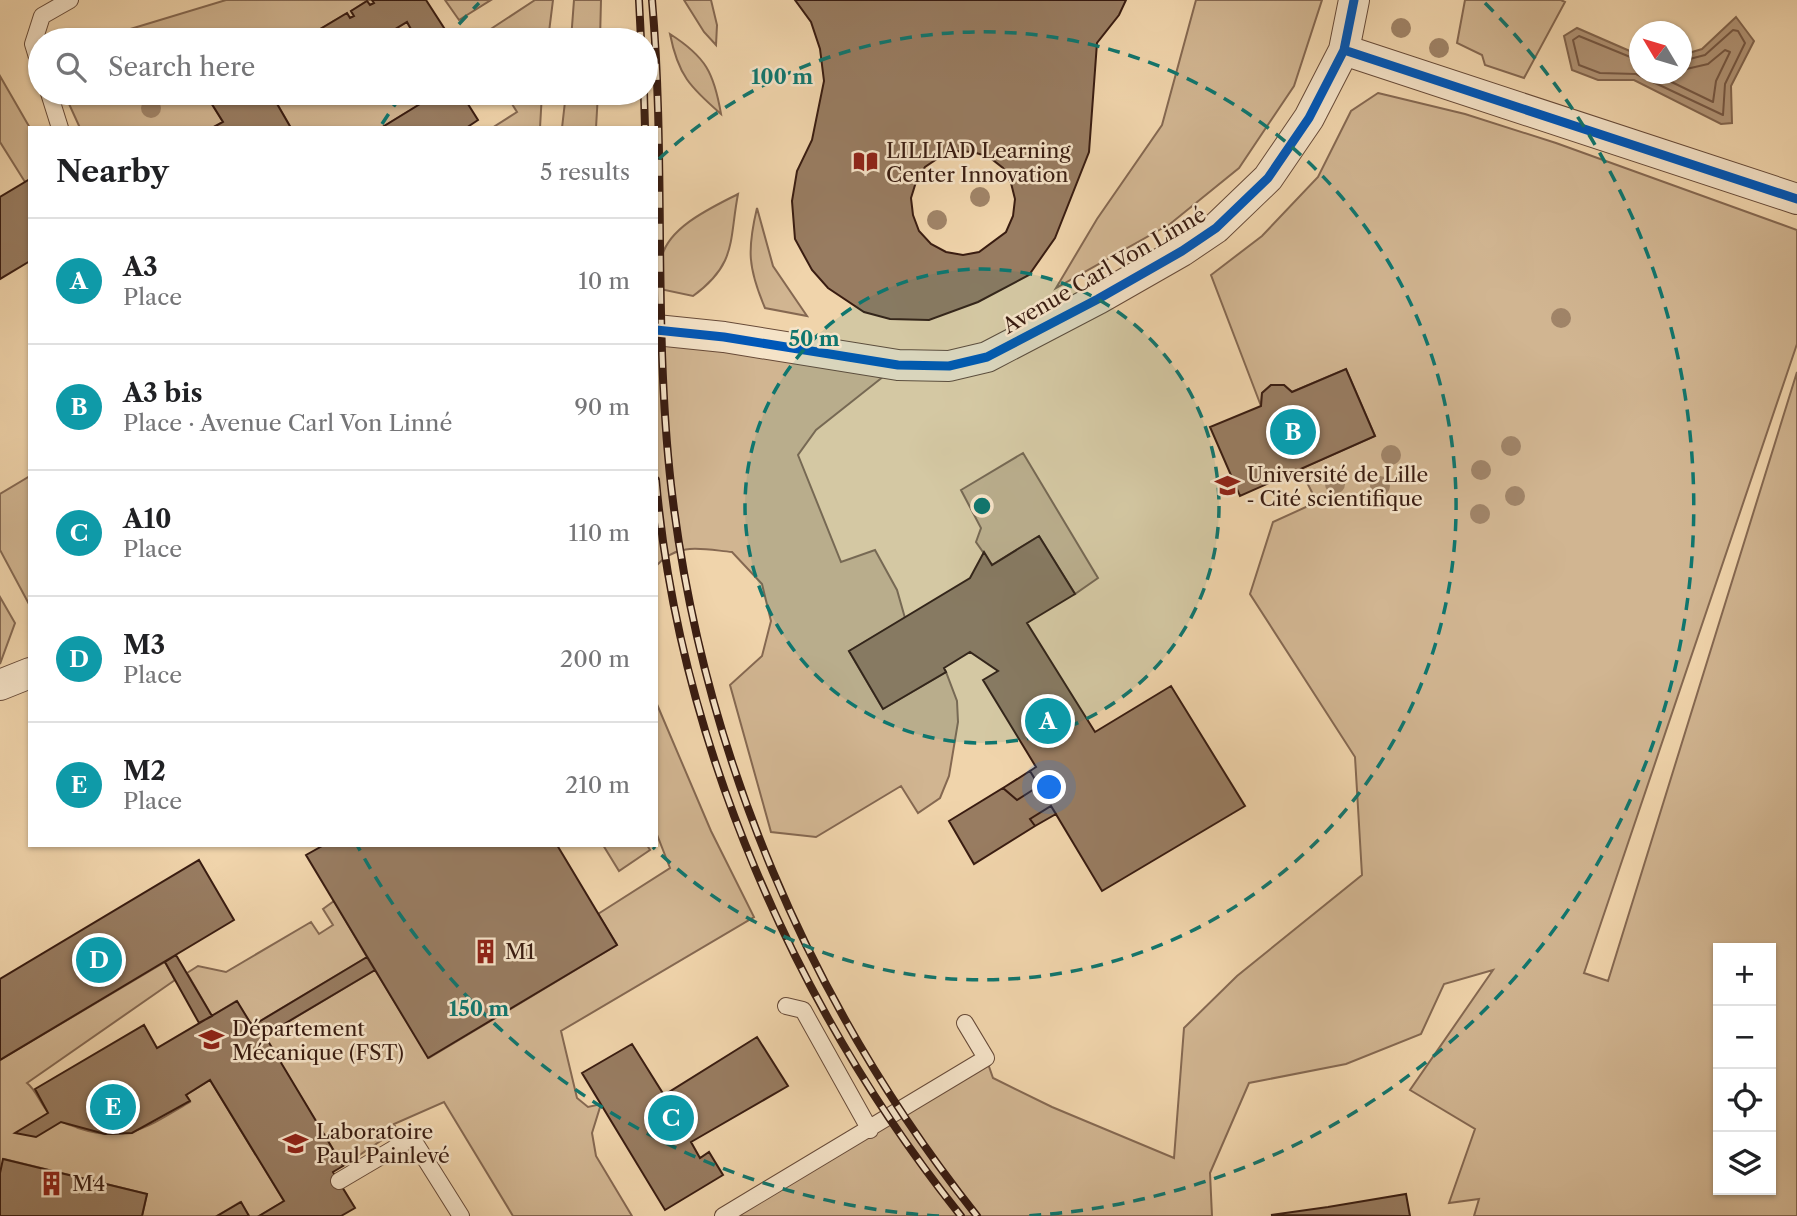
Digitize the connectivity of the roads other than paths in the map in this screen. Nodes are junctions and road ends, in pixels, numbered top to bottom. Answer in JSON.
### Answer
{"nodes":[{"id":1,"x":70,"y":0,"type":"edge"},
{"id":2,"x":1354,"y":0,"type":"edge"},
{"id":3,"x":38,"y":28,"type":"edge"},
{"id":4,"x":1344,"y":50,"type":"junction"},
{"id":5,"x":53,"y":105,"type":"edge"},
{"id":6,"x":59,"y":126,"type":"edge"},
{"id":7,"x":1797,"y":199,"type":"edge"},
{"id":8,"x":658,"y":330,"type":"edge"},
{"id":9,"x":28,"y":674,"type":"edge"},
{"id":10,"x":0,"y":685,"type":"edge"},
{"id":11,"x":786,"y":1006,"type":"dead end"},
{"id":12,"x":965,"y":1023,"type":"dead end"},
{"id":13,"x":870,"y":1130,"type":"junction"},
{"id":14,"x":339,"y":1181,"type":"dead end"},
{"id":15,"x":461,"y":1216,"type":"edge"},
{"id":16,"x":723,"y":1216,"type":"edge"}],
"edges":[{"from":1,"to":3,"type":"lane"},
{"from":2,"to":4,"type":"street","name":"Avenue Carl Von Linné"},
{"from":4,"to":7,"type":"street"},
{"from":4,"to":8,"type":"street","name":"Avenue Carl Von Linné"},
{"from":5,"to":6,"type":"lane"},
{"from":9,"to":10,"type":"street"},
{"from":11,"to":13,"type":"lane"},
{"from":12,"to":13,"type":"lane"},
{"from":13,"to":16,"type":"lane"},
{"from":14,"to":15,"type":"lane"}]}
